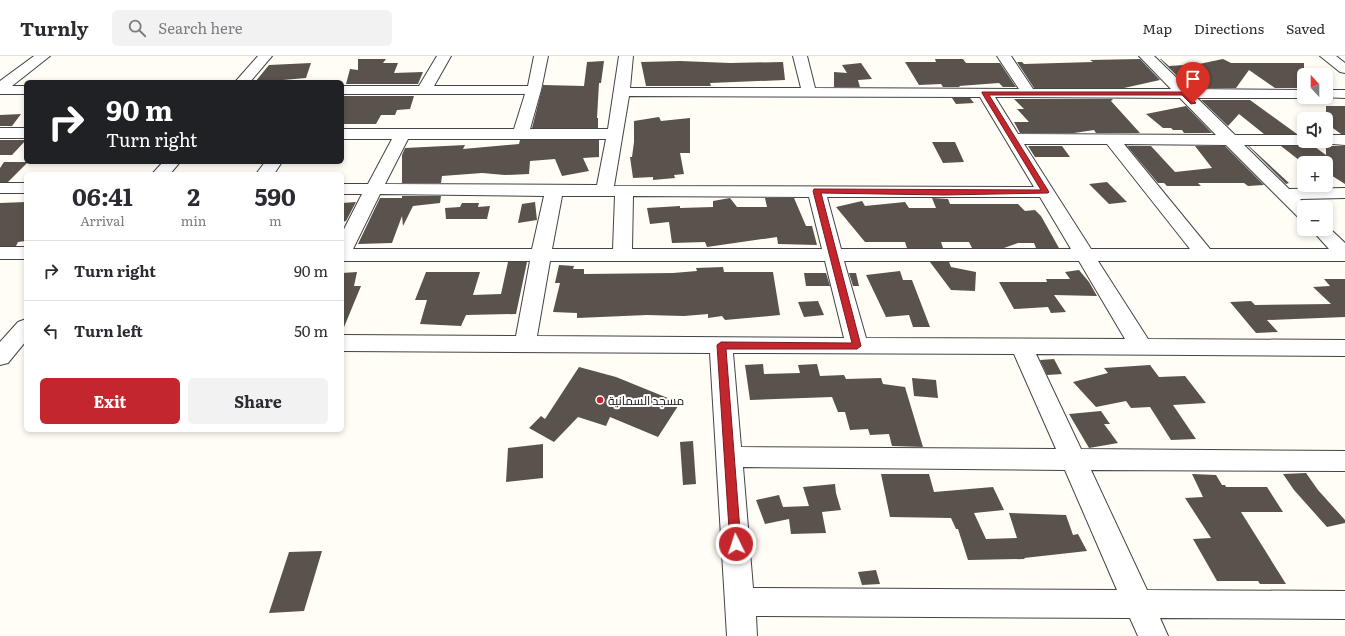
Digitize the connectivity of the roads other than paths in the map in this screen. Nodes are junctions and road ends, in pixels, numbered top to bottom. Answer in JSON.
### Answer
{"nodes":[{"id":1,"x":43,"y":56,"type":"edge"},
{"id":2,"x":265,"y":56,"type":"edge"},
{"id":3,"x":444,"y":56,"type":"edge"},
{"id":4,"x":540,"y":56,"type":"edge"},
{"id":5,"x":626,"y":56,"type":"edge"},
{"id":6,"x":800,"y":56,"type":"edge"},
{"id":7,"x":1004,"y":56,"type":"edge"},
{"id":8,"x":1146,"y":56,"type":"edge"},
{"id":9,"x":1327,"y":56,"type":"edge"},
{"id":10,"x":1345,"y":69,"type":"edge"},
{"id":11,"x":244,"y":80,"type":"edge"},
{"id":12,"x":0,"y":89,"type":"edge"},
{"id":13,"x":24,"y":90,"type":"edge"},
{"id":14,"x":344,"y":90,"type":"edge"},
{"id":15,"x":424,"y":90,"type":"junction"},
{"id":16,"x":534,"y":90,"type":"junction"},
{"id":17,"x":622,"y":92,"type":"junction"},
{"id":18,"x":809,"y":92,"type":"junction"},
{"id":19,"x":985,"y":93,"type":"junction"},
{"id":20,"x":1029,"y":93,"type":"junction"},
{"id":21,"x":1184,"y":93,"type":"junction"},
{"id":22,"x":1297,"y":94,"type":"edge"},
{"id":23,"x":1333,"y":94,"type":"edge"},
{"id":24,"x":1345,"y":94,"type":"edge"},
{"id":25,"x":0,"y":133,"type":"edge"},
{"id":26,"x":24,"y":133,"type":"edge"},
{"id":27,"x":344,"y":134,"type":"edge"},
{"id":28,"x":402,"y":134,"type":"junction"},
{"id":29,"x":615,"y":134,"type":"junction"},
{"id":30,"x":520,"y":135,"type":"junction"},
{"id":31,"x":1013,"y":139,"type":"junction"},
{"id":32,"x":1112,"y":140,"type":"junction"},
{"id":33,"x":1230,"y":140,"type":"junction"},
{"id":34,"x":1297,"y":140,"type":"edge"},
{"id":35,"x":1333,"y":140,"type":"edge"},
{"id":36,"x":1345,"y":140,"type":"edge"},
{"id":37,"x":170,"y":164,"type":"edge"},
{"id":38,"x":163,"y":172,"type":"edge"},
{"id":39,"x":0,"y":188,"type":"edge"},
{"id":40,"x":24,"y":188,"type":"edge"},
{"id":41,"x":344,"y":189,"type":"edge"},
{"id":42,"x":374,"y":189,"type":"junction"},
{"id":43,"x":554,"y":190,"type":"junction"},
{"id":44,"x":605,"y":190,"type":"junction"},
{"id":45,"x":624,"y":190,"type":"junction"},
{"id":46,"x":816,"y":191,"type":"junction"},
{"id":47,"x":1046,"y":192,"type":"junction"},
{"id":48,"x":1284,"y":194,"type":"junction"},
{"id":49,"x":1345,"y":194,"type":"edge"},
{"id":50,"x":1297,"y":207,"type":"edge"},
{"id":51,"x":1327,"y":236,"type":"edge"},
{"id":52,"x":344,"y":247,"type":"edge"},
{"id":53,"x":0,"y":253,"type":"edge"},
{"id":54,"x":24,"y":253,"type":"edge"},
{"id":55,"x":541,"y":254,"type":"junction"},
{"id":56,"x":622,"y":254,"type":"junction"},
{"id":57,"x":344,"y":255,"type":"edge"},
{"id":58,"x":833,"y":255,"type":"junction"},
{"id":59,"x":1085,"y":255,"type":"junction"},
{"id":60,"x":1205,"y":255,"type":"junction"},
{"id":61,"x":1345,"y":255,"type":"edge"},
{"id":62,"x":344,"y":343,"type":"edge"},
{"id":63,"x":525,"y":344,"type":"junction"},
{"id":64,"x":721,"y":345,"type":"junction"},
{"id":65,"x":857,"y":346,"type":"junction"},
{"id":66,"x":1022,"y":347,"type":"junction"},
{"id":67,"x":1142,"y":348,"type":"junction"},
{"id":68,"x":1345,"y":348,"type":"edge"},
{"id":69,"x":729,"y":457,"type":"junction"},
{"id":70,"x":1073,"y":460,"type":"junction"},
{"id":71,"x":1345,"y":461,"type":"edge"},
{"id":72,"x":740,"y":602,"type":"junction"},
{"id":73,"x":1139,"y":604,"type":"junction"},
{"id":74,"x":1345,"y":605,"type":"edge"},
{"id":75,"x":742,"y":636,"type":"edge"},
{"id":76,"x":1153,"y":636,"type":"edge"}],
"edges":[{"from":1,"to":12,"type":"street"},
{"from":2,"to":11,"type":"street"},
{"from":3,"to":15,"type":"street"},
{"from":4,"to":16,"type":"street"},
{"from":5,"to":17,"type":"street"},
{"from":6,"to":18,"type":"street"},
{"from":7,"to":20,"type":"street"},
{"from":8,"to":21,"type":"street"},
{"from":9,"to":10,"type":"street"},
{"from":12,"to":13,"type":"street"},
{"from":14,"to":15,"type":"street"},
{"from":15,"to":16,"type":"street"},
{"from":16,"to":30,"type":"street"},
{"from":17,"to":18,"type":"street"},
{"from":17,"to":29,"type":"street"},
{"from":18,"to":19,"type":"street"},
{"from":19,"to":20,"type":"street"},
{"from":19,"to":31,"type":"street"},
{"from":20,"to":21,"type":"street"},
{"from":21,"to":22,"type":"street"},
{"from":21,"to":33,"type":"street"},
{"from":23,"to":24,"type":"street"},
{"from":25,"to":26,"type":"street"},
{"from":27,"to":28,"type":"street"},
{"from":28,"to":30,"type":"street"},
{"from":28,"to":42,"type":"street"},
{"from":29,"to":30,"type":"street"},
{"from":29,"to":44,"type":"street"},
{"from":31,"to":32,"type":"street"},
{"from":31,"to":47,"type":"street"},
{"from":32,"to":33,"type":"street"},
{"from":32,"to":60,"type":"street"},
{"from":33,"to":34,"type":"street"},
{"from":33,"to":48,"type":"street"},
{"from":35,"to":36,"type":"street"},
{"from":37,"to":38,"type":"street"},
{"from":39,"to":40,"type":"street"},
{"from":41,"to":42,"type":"street"},
{"from":42,"to":43,"type":"street"},
{"from":42,"to":52,"type":"street"},
{"from":43,"to":44,"type":"street"},
{"from":43,"to":55,"type":"street"},
{"from":44,"to":45,"type":"street"},
{"from":45,"to":46,"type":"street"},
{"from":45,"to":56,"type":"street"},
{"from":46,"to":47,"type":"street"},
{"from":46,"to":58,"type":"street"},
{"from":47,"to":59,"type":"street"},
{"from":48,"to":49,"type":"street"},
{"from":48,"to":50,"type":"street"},
{"from":51,"to":61,"type":"street"},
{"from":53,"to":54,"type":"street"},
{"from":55,"to":56,"type":"street"},
{"from":55,"to":57,"type":"street"},
{"from":55,"to":63,"type":"street"},
{"from":56,"to":58,"type":"street"},
{"from":58,"to":59,"type":"street"},
{"from":58,"to":65,"type":"street"},
{"from":59,"to":60,"type":"street"},
{"from":59,"to":67,"type":"street"},
{"from":60,"to":61,"type":"street"},
{"from":62,"to":63,"type":"street"},
{"from":63,"to":64,"type":"street"},
{"from":64,"to":65,"type":"street"},
{"from":64,"to":69,"type":"street"},
{"from":65,"to":66,"type":"street"},
{"from":66,"to":67,"type":"street"},
{"from":66,"to":70,"type":"street"},
{"from":67,"to":68,"type":"street"},
{"from":69,"to":70,"type":"street"},
{"from":69,"to":72,"type":"street"},
{"from":70,"to":71,"type":"street"},
{"from":70,"to":73,"type":"street"},
{"from":72,"to":73,"type":"street"},
{"from":72,"to":75,"type":"street"},
{"from":73,"to":74,"type":"street"},
{"from":73,"to":76,"type":"street"}]}
